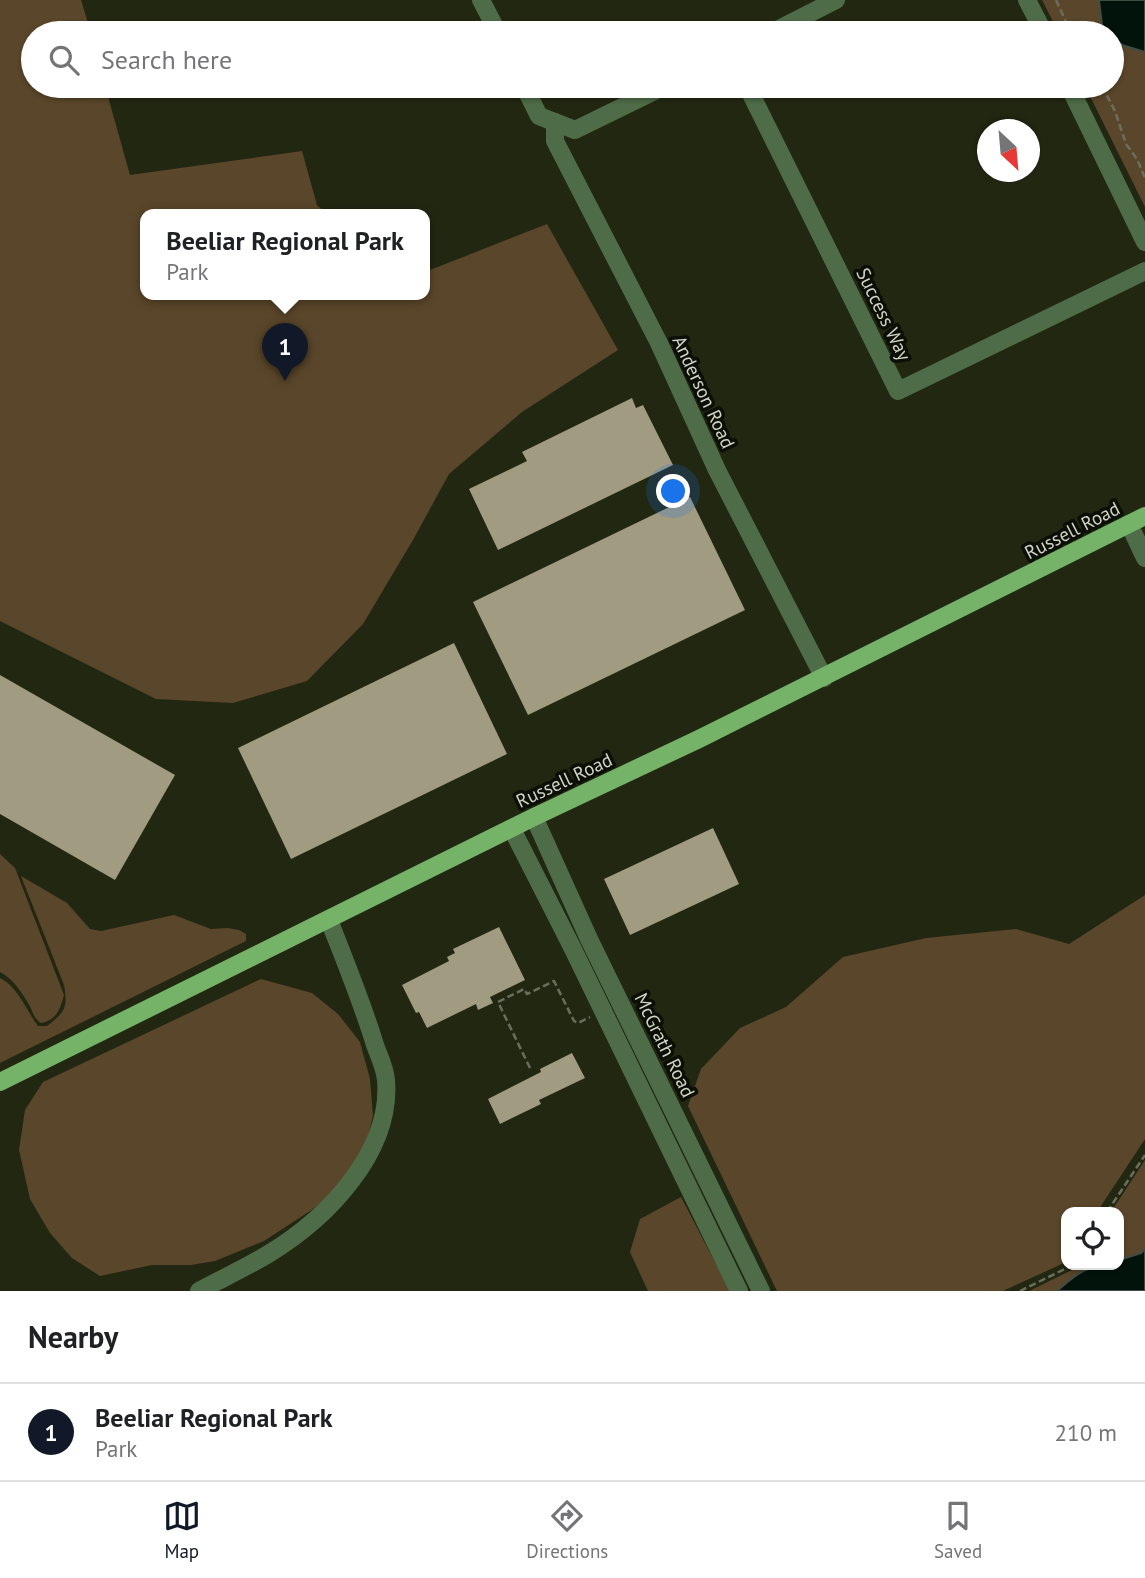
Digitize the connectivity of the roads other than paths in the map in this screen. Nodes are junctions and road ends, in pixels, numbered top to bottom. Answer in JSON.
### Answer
{"nodes":[{"id":1,"x":481,"y":0,"type":"edge"},
{"id":2,"x":836,"y":0,"type":"edge"},
{"id":3,"x":1027,"y":0,"type":"edge"},
{"id":4,"x":492,"y":21,"type":"edge"},
{"id":5,"x":795,"y":21,"type":"edge"},
{"id":6,"x":1038,"y":21,"type":"edge"},
{"id":7,"x":530,"y":98,"type":"edge"},
{"id":8,"x":640,"y":98,"type":"edge"},
{"id":9,"x":753,"y":98,"type":"edge"},
{"id":10,"x":1075,"y":98,"type":"edge"},
{"id":11,"x":555,"y":122,"type":"junction"},
{"id":12,"x":1145,"y":242,"type":"edge"},
{"id":13,"x":1145,"y":271,"type":"edge"},
{"id":14,"x":1137,"y":520,"type":"edge"},
{"id":15,"x":1145,"y":558,"type":"edge"},
{"id":16,"x":824,"y":678,"type":"junction"},
{"id":17,"x":534,"y":817,"type":"junction"},
{"id":18,"x":512,"y":829,"type":"junction"},
{"id":19,"x":328,"y":920,"type":"junction"},
{"id":20,"x":0,"y":1082,"type":"edge"},
{"id":21,"x":199,"y":1291,"type":"edge"},
{"id":22,"x":739,"y":1291,"type":"edge"},
{"id":23,"x":761,"y":1291,"type":"edge"}],
"edges":[{"from":1,"to":4,"type":"street"},
{"from":2,"to":5,"type":"street"},
{"from":3,"to":6,"type":"street"},
{"from":7,"to":11,"type":"street"},
{"from":8,"to":11,"type":"street"},
{"from":9,"to":13,"type":"street","name":"Success Way"},
{"from":10,"to":12,"type":"street"},
{"from":11,"to":16,"type":"street","name":"Anderson Road"},
{"from":14,"to":15,"type":"street"},
{"from":14,"to":16,"type":"main road","name":"Russell Road"},
{"from":16,"to":17,"type":"main road","name":"Russell Road"},
{"from":17,"to":18,"type":"main road","name":"Russell Road"},
{"from":17,"to":23,"type":"street","name":"McGrath Road"},
{"from":18,"to":19,"type":"main road","name":"Russell Road"},
{"from":18,"to":22,"type":"street"},
{"from":19,"to":20,"type":"main road","name":"Russell Road"},
{"from":19,"to":21,"type":"street"}]}
